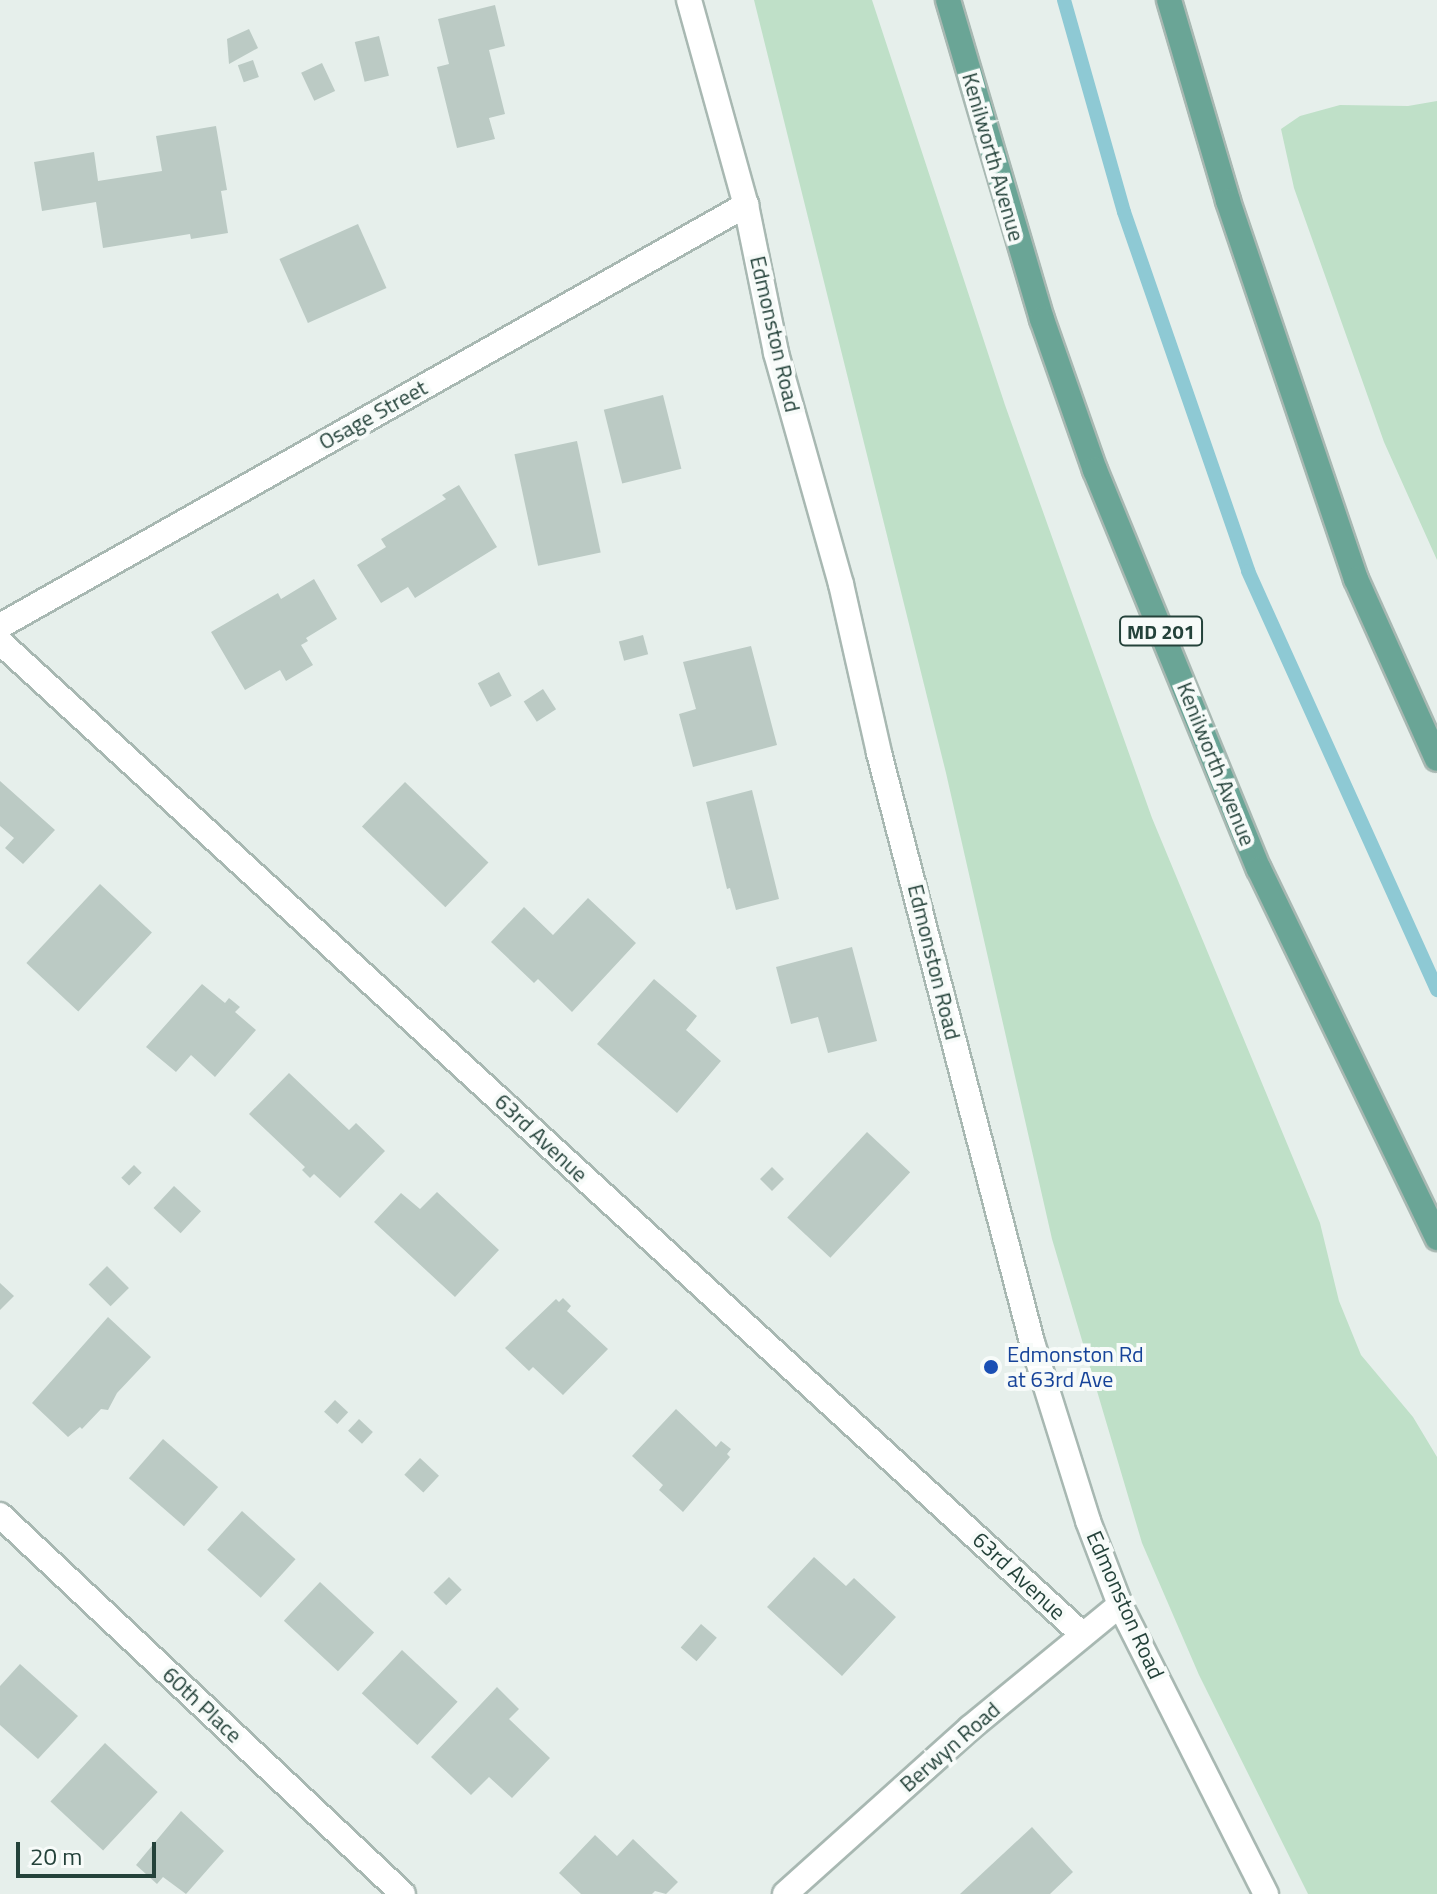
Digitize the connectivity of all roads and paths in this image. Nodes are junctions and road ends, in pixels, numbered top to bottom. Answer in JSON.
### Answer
{"nodes":[{"id":1,"x":689,"y":0,"type":"edge"},
{"id":2,"x":948,"y":0,"type":"edge"},
{"id":3,"x":1169,"y":0,"type":"edge"},
{"id":4,"x":746,"y":205,"type":"junction"},
{"id":5,"x":0,"y":626,"type":"edge"},
{"id":6,"x":0,"y":642,"type":"edge"},
{"id":7,"x":1437,"y":759,"type":"edge"},
{"id":8,"x":1437,"y":1238,"type":"edge"},
{"id":9,"x":0,"y":1515,"type":"edge"},
{"id":10,"x":1120,"y":1605,"type":"junction"},
{"id":11,"x":1082,"y":1634,"type":"junction"},
{"id":12,"x":403,"y":1894,"type":"edge"},
{"id":13,"x":785,"y":1894,"type":"edge"},
{"id":14,"x":1266,"y":1894,"type":"edge"}],
"edges":[{"from":1,"to":4,"type":"street","name":"Edmonston Road"},
{"from":2,"to":8,"type":"main road","name":"Kenilworth Avenue","number":"MD 201"},
{"from":3,"to":7,"type":"main road"},
{"from":4,"to":5,"type":"street","name":"Osage Street"},
{"from":4,"to":10,"type":"street","name":"Edmonston Road"},
{"from":6,"to":11,"type":"street","name":"63rd Avenue"},
{"from":9,"to":12,"type":"street","name":"60th Place"},
{"from":10,"to":11,"type":"street","name":"Berwyn Road"},
{"from":10,"to":14,"type":"street","name":"Edmonston Road"},
{"from":11,"to":13,"type":"street","name":"Berwyn Road"}]}
